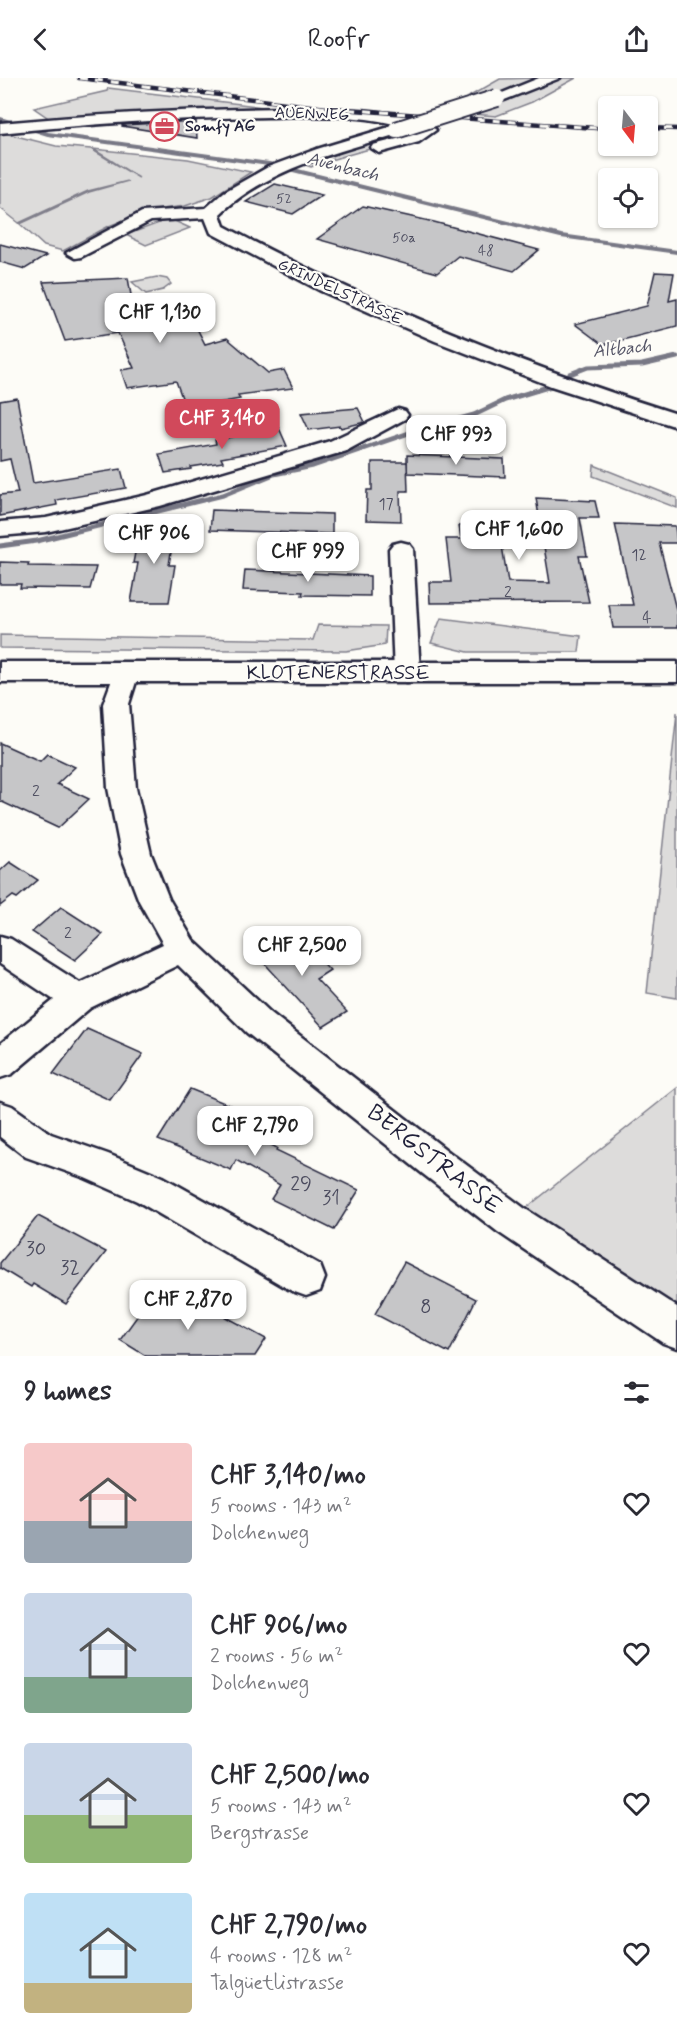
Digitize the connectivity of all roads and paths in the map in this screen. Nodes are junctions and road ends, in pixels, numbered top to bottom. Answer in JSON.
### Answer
{"nodes":[{"id":1,"x":553,"y":78,"type":"edge"},
{"id":2,"x":7,"y":127,"type":"edge"},
{"id":3,"x":284,"y":166,"type":"junction"},
{"id":4,"x":211,"y":213,"type":"junction"},
{"id":5,"x":75,"y":254,"type":"dead end"},
{"id":6,"x":398,"y":415,"type":"dead end"},
{"id":7,"x":677,"y":421,"type":"edge"},
{"id":8,"x":0,"y":529,"type":"edge"},
{"id":9,"x":401,"y":549,"type":"dead end"},
{"id":10,"x":0,"y":672,"type":"edge"},
{"id":11,"x":126,"y":672,"type":"junction"},
{"id":12,"x":677,"y":672,"type":"edge"},
{"id":13,"x":407,"y":674,"type":"junction"},
{"id":14,"x":0,"y":948,"type":"edge"},
{"id":15,"x":182,"y":949,"type":"junction"},
{"id":16,"x":78,"y":999,"type":"junction"},
{"id":17,"x":0,"y":1064,"type":"edge"},
{"id":18,"x":0,"y":1116,"type":"edge"},
{"id":19,"x":306,"y":1278,"type":"dead end"},
{"id":20,"x":677,"y":1329,"type":"edge"}],
"edges":[{"from":1,"to":3,"type":"street","bridge":true},
{"from":2,"to":3,"type":"street","name":"AUENWEG"},
{"from":3,"to":4,"type":"street"},
{"from":4,"to":5,"type":"street"},
{"from":4,"to":7,"type":"street","name":"GRINDELSTRASSE"},
{"from":6,"to":8,"type":"street"},
{"from":9,"to":13,"type":"street"},
{"from":10,"to":11,"type":"main road","name":"KLOTENERSTRASSE"},
{"from":11,"to":13,"type":"main road","name":"KLOTENERSTRASSE"},
{"from":11,"to":15,"type":"street","name":"BERGSTRASSE"},
{"from":12,"to":13,"type":"main road","name":"KLOTENERSTRASSE"},
{"from":14,"to":16,"type":"street"},
{"from":15,"to":16,"type":"street"},
{"from":15,"to":20,"type":"street","name":"BERGSTRASSE"},
{"from":16,"to":17,"type":"street"},
{"from":18,"to":19,"type":"street"}]}
